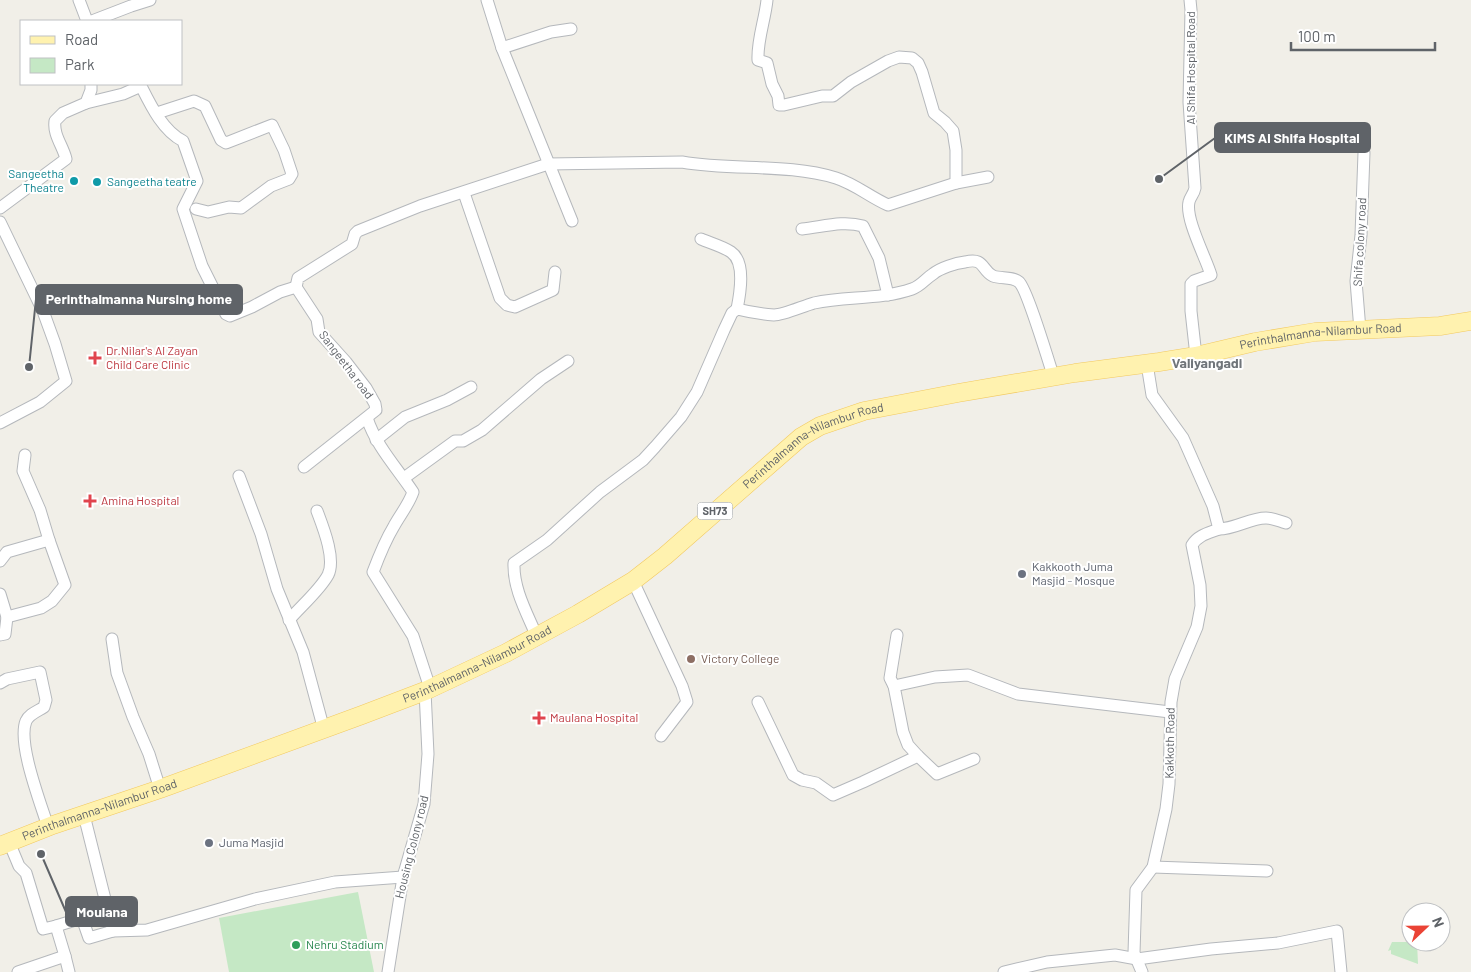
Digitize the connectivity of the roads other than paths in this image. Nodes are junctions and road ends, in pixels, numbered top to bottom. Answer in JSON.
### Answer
{"nodes":[{"id":1,"x":79,"y":0,"type":"edge"},
{"id":2,"x":150,"y":0,"type":"edge"},
{"id":3,"x":487,"y":0,"type":"edge"},
{"id":4,"x":766,"y":0,"type":"edge"},
{"id":5,"x":1190,"y":0,"type":"edge"},
{"id":6,"x":87,"y":20,"type":"edge"},
{"id":7,"x":95,"y":20,"type":"edge"},
{"id":8,"x":571,"y":29,"type":"dead end"},
{"id":9,"x":502,"y":48,"type":"junction"},
{"id":10,"x":91,"y":85,"type":"edge"},
{"id":11,"x":86,"y":103,"type":"junction"},
{"id":12,"x":156,"y":113,"type":"junction"},
{"id":13,"x":1364,"y":153,"type":"dead end"},
{"id":14,"x":548,"y":164,"type":"junction"},
{"id":15,"x":988,"y":177,"type":"dead end"},
{"id":16,"x":956,"y":184,"type":"junction"},
{"id":17,"x":464,"y":193,"type":"junction"},
{"id":18,"x":0,"y":208,"type":"edge"},
{"id":19,"x":196,"y":209,"type":"dead end"},
{"id":20,"x":572,"y":221,"type":"dead end"},
{"id":21,"x":0,"y":222,"type":"edge"},
{"id":22,"x":802,"y":229,"type":"dead end"},
{"id":23,"x":701,"y":239,"type":"dead end"},
{"id":24,"x":555,"y":272,"type":"dead end"},
{"id":25,"x":296,"y":287,"type":"junction"},
{"id":26,"x":888,"y":295,"type":"junction"},
{"id":27,"x":737,"y":309,"type":"junction"},
{"id":28,"x":1471,"y":321,"type":"edge"},
{"id":29,"x":1360,"y":330,"type":"junction"},
{"id":30,"x":1196,"y":356,"type":"junction"},
{"id":31,"x":568,"y":361,"type":"dead end"},
{"id":32,"x":1147,"y":364,"type":"junction"},
{"id":33,"x":1054,"y":378,"type":"junction"},
{"id":34,"x":472,"y":387,"type":"dead end"},
{"id":35,"x":367,"y":418,"type":"junction"},
{"id":36,"x":0,"y":423,"type":"edge"},
{"id":37,"x":376,"y":440,"type":"junction"},
{"id":38,"x":25,"y":455,"type":"dead end"},
{"id":39,"x":304,"y":467,"type":"dead end"},
{"id":40,"x":239,"y":476,"type":"dead end"},
{"id":41,"x":404,"y":478,"type":"junction"},
{"id":42,"x":317,"y":511,"type":"dead end"},
{"id":43,"x":1286,"y":523,"type":"dead end"},
{"id":44,"x":1219,"y":530,"type":"junction"},
{"id":45,"x":49,"y":540,"type":"junction"},
{"id":46,"x":0,"y":560,"type":"edge"},
{"id":47,"x":633,"y":581,"type":"junction"},
{"id":48,"x":0,"y":594,"type":"edge"},
{"id":49,"x":7,"y":617,"type":"junction"},
{"id":50,"x":289,"y":620,"type":"junction"},
{"id":51,"x":0,"y":635,"type":"edge"},
{"id":52,"x":897,"y":635,"type":"dead end"},
{"id":53,"x":537,"y":637,"type":"junction"},
{"id":54,"x":112,"y":639,"type":"dead end"},
{"id":55,"x":0,"y":683,"type":"edge"},
{"id":56,"x":894,"y":686,"type":"junction"},
{"id":57,"x":427,"y":690,"type":"junction"},
{"id":58,"x":758,"y":702,"type":"dead end"},
{"id":59,"x":1170,"y":712,"type":"junction"},
{"id":60,"x":324,"y":730,"type":"junction"},
{"id":61,"x":661,"y":736,"type":"dead end"},
{"id":62,"x":918,"y":756,"type":"junction"},
{"id":63,"x":974,"y":760,"type":"dead end"},
{"id":64,"x":160,"y":789,"type":"junction"},
{"id":65,"x":84,"y":815,"type":"junction"},
{"id":66,"x":48,"y":827,"type":"junction"},
{"id":67,"x":4,"y":844,"type":"edge"},
{"id":68,"x":1153,"y":868,"type":"junction"},
{"id":69,"x":1267,"y":871,"type":"dead end"},
{"id":70,"x":403,"y":877,"type":"junction"},
{"id":71,"x":56,"y":926,"type":"junction"},
{"id":72,"x":113,"y":931,"type":"junction"},
{"id":73,"x":65,"y":956,"type":"junction"},
{"id":74,"x":1137,"y":959,"type":"junction"},
{"id":75,"x":18,"y":972,"type":"edge"},
{"id":76,"x":69,"y":972,"type":"edge"},
{"id":77,"x":388,"y":972,"type":"edge"},
{"id":78,"x":1004,"y":972,"type":"edge"},
{"id":79,"x":1142,"y":972,"type":"edge"},
{"id":80,"x":1341,"y":972,"type":"edge"}],
"edges":[{"from":1,"to":6,"type":"street"},
{"from":2,"to":7,"type":"street"},
{"from":3,"to":9,"type":"street"},
{"from":4,"to":16,"type":"street"},
{"from":5,"to":30,"type":"street","name":"Al Shifa Hospital Road"},
{"from":8,"to":9,"type":"street"},
{"from":9,"to":14,"type":"street"},
{"from":10,"to":11,"type":"street"},
{"from":11,"to":12,"type":"street"},
{"from":11,"to":18,"type":"street"},
{"from":12,"to":19,"type":"street"},
{"from":12,"to":25,"type":"street"},
{"from":13,"to":29,"type":"street","name":"Shifa colony road"},
{"from":14,"to":16,"type":"street"},
{"from":14,"to":17,"type":"street"},
{"from":14,"to":20,"type":"street"},
{"from":15,"to":16,"type":"street"},
{"from":17,"to":24,"type":"street"},
{"from":17,"to":25,"type":"street"},
{"from":21,"to":36,"type":"street"},
{"from":22,"to":26,"type":"street"},
{"from":23,"to":27,"type":"street"},
{"from":25,"to":35,"type":"street","name":"Sangeetha road"},
{"from":26,"to":27,"type":"street"},
{"from":26,"to":33,"type":"street"},
{"from":27,"to":53,"type":"street"},
{"from":28,"to":29,"type":"main road","name":"Perinthalmanna-Nilambur Road","number":"SH73"},
{"from":29,"to":30,"type":"main road","name":"Perinthalmanna-Nilambur Road","number":"SH73"},
{"from":30,"to":32,"type":"main road","name":"Perinthalmanna-Nilambur Road","number":"SH73"},
{"from":31,"to":41,"type":"street"},
{"from":32,"to":33,"type":"main road","name":"Perinthalmanna-Nilambur Road","number":"SH73"},
{"from":32,"to":44,"type":"street"},
{"from":33,"to":47,"type":"main road","name":"Perinthalmanna-Nilambur Road","number":"SH73"},
{"from":34,"to":37,"type":"street"},
{"from":35,"to":37,"type":"street"},
{"from":35,"to":39,"type":"street"},
{"from":37,"to":41,"type":"street"},
{"from":38,"to":45,"type":"street"},
{"from":40,"to":50,"type":"street"},
{"from":41,"to":57,"type":"street"},
{"from":42,"to":50,"type":"street"},
{"from":43,"to":44,"type":"street","name":"Kakkoth Road"},
{"from":44,"to":59,"type":"street","name":"Kakkoth Road"},
{"from":45,"to":46,"type":"street"},
{"from":45,"to":49,"type":"street"},
{"from":47,"to":53,"type":"main road","name":"Perinthalmanna-Nilambur Road","number":"SH73"},
{"from":47,"to":61,"type":"street"},
{"from":48,"to":49,"type":"street"},
{"from":49,"to":51,"type":"street"},
{"from":50,"to":60,"type":"street"},
{"from":52,"to":56,"type":"street"},
{"from":53,"to":57,"type":"main road","name":"Perinthalmanna-Nilambur Road","number":"SH73"},
{"from":54,"to":64,"type":"street"},
{"from":55,"to":66,"type":"street"},
{"from":56,"to":59,"type":"street"},
{"from":56,"to":62,"type":"street"},
{"from":57,"to":60,"type":"main road","name":"Perinthalmanna-Nilambur Road","number":"SH73"},
{"from":57,"to":70,"type":"street","name":"Housing Colony road"},
{"from":58,"to":62,"type":"street"},
{"from":59,"to":68,"type":"street","name":"Kakkoth Road"},
{"from":60,"to":64,"type":"main road","name":"Perinthalmanna-Nilambur Road","number":"SH73"},
{"from":62,"to":63,"type":"street"},
{"from":64,"to":65,"type":"main road","name":"Perinthalmanna-Nilambur Road","number":"SH73"},
{"from":65,"to":66,"type":"main road","name":"Perinthalmanna-Nilambur Road","number":"SH73"},
{"from":65,"to":72,"type":"street"},
{"from":66,"to":67,"type":"main road","name":"Perinthalmanna-Nilambur Road","number":"SH73"},
{"from":67,"to":71,"type":"street"},
{"from":68,"to":69,"type":"street"},
{"from":68,"to":74,"type":"street","name":"Kakkoth Road"},
{"from":70,"to":72,"type":"street"},
{"from":70,"to":77,"type":"street","name":"Housing Colony road"},
{"from":71,"to":72,"type":"street"},
{"from":71,"to":73,"type":"street"},
{"from":73,"to":75,"type":"street"},
{"from":73,"to":76,"type":"street"},
{"from":74,"to":78,"type":"street"},
{"from":74,"to":79,"type":"street","name":"Kakkoth Road"},
{"from":74,"to":80,"type":"street"}]}
